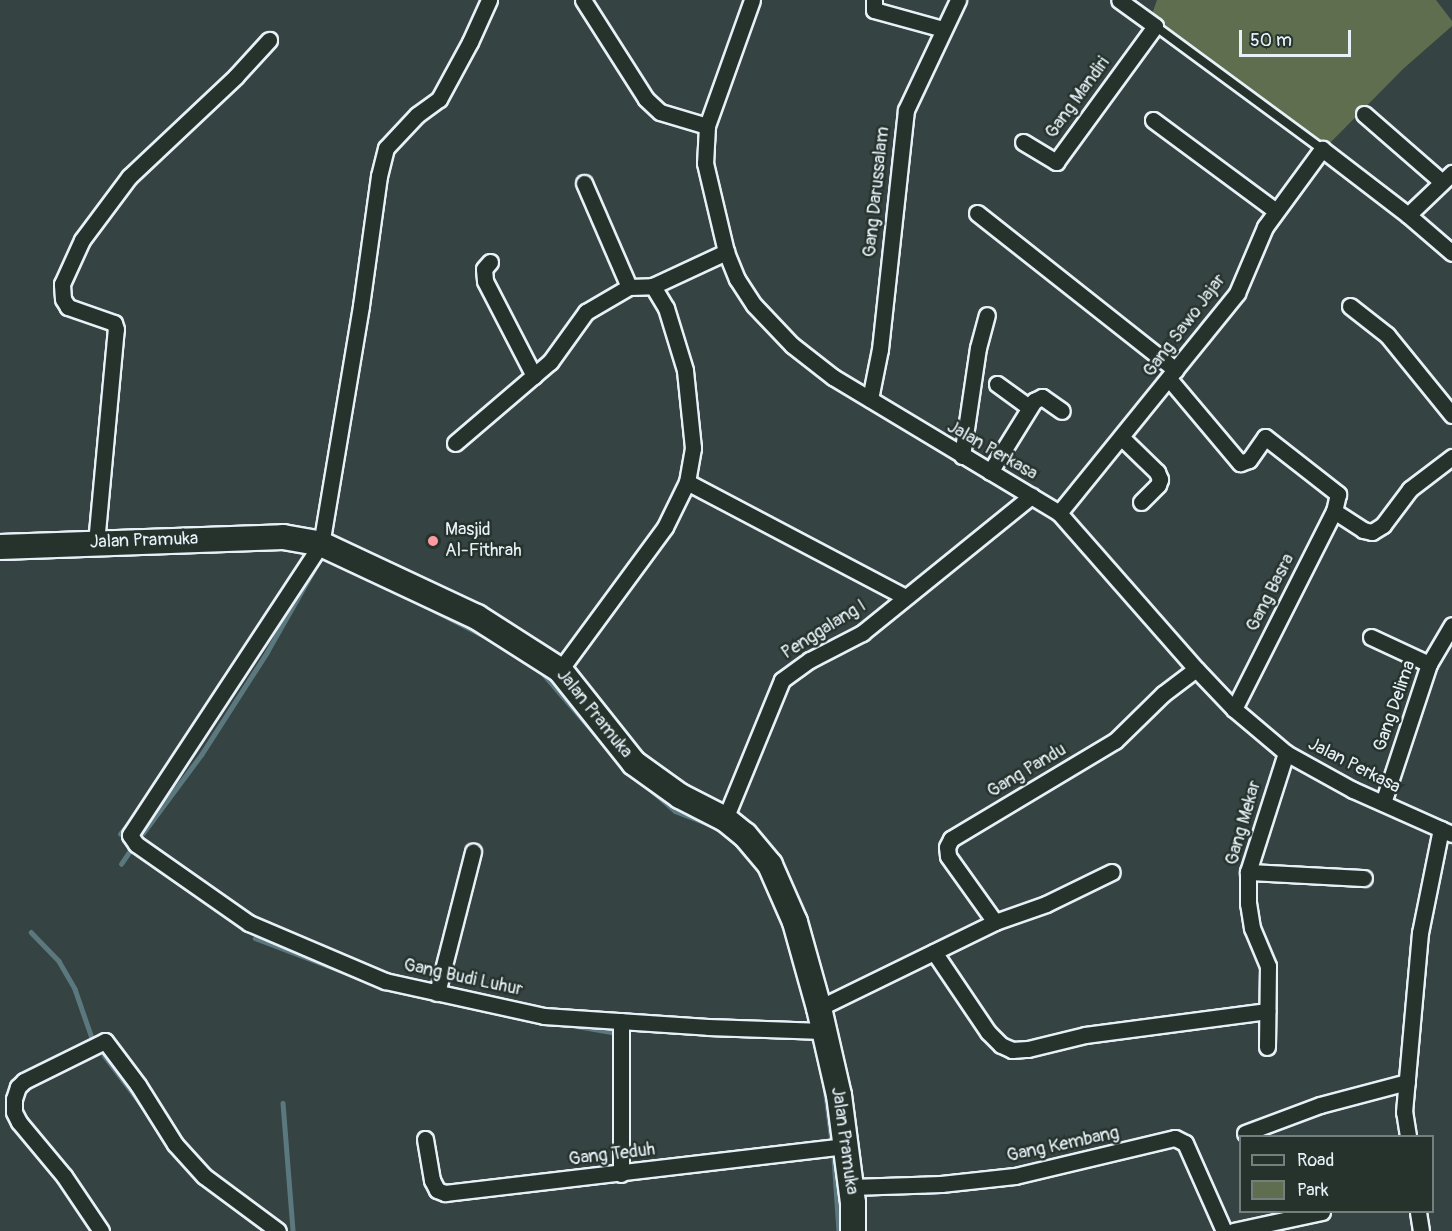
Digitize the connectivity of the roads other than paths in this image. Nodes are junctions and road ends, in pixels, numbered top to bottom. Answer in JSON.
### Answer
{"nodes":[{"id":1,"x":489,"y":0,"type":"edge"},
{"id":2,"x":583,"y":0,"type":"edge"},
{"id":3,"x":752,"y":0,"type":"edge"},
{"id":4,"x":874,"y":0,"type":"edge"},
{"id":5,"x":958,"y":0,"type":"edge"},
{"id":6,"x":1119,"y":0,"type":"edge"},
{"id":7,"x":1155,"y":26,"type":"junction"},
{"id":8,"x":943,"y":29,"type":"junction"},
{"id":9,"x":270,"y":40,"type":"dead end"},
{"id":10,"x":1364,"y":114,"type":"dead end"},
{"id":11,"x":1153,"y":120,"type":"dead end"},
{"id":12,"x":707,"y":126,"type":"junction"},
{"id":13,"x":1023,"y":142,"type":"dead end"},
{"id":14,"x":1322,"y":149,"type":"junction"},
{"id":15,"x":1447,"y":177,"type":"edge"},
{"id":16,"x":584,"y":183,"type":"dead end"},
{"id":17,"x":1276,"y":211,"type":"junction"},
{"id":18,"x":977,"y":213,"type":"dead end"},
{"id":19,"x":1408,"y":215,"type":"junction"},
{"id":20,"x":726,"y":252,"type":"junction"},
{"id":21,"x":1452,"y":253,"type":"edge"},
{"id":22,"x":490,"y":262,"type":"dead end"},
{"id":23,"x":653,"y":286,"type":"junction"},
{"id":24,"x":629,"y":287,"type":"junction"},
{"id":25,"x":1350,"y":306,"type":"dead end"},
{"id":26,"x":987,"y":315,"type":"dead end"},
{"id":27,"x":1173,"y":375,"type":"junction"},
{"id":28,"x":534,"y":376,"type":"junction"},
{"id":29,"x":997,"y":384,"type":"dead end"},
{"id":30,"x":870,"y":399,"type":"junction"},
{"id":31,"x":1029,"y":407,"type":"junction"},
{"id":32,"x":1062,"y":411,"type":"dead end"},
{"id":33,"x":1452,"y":415,"type":"edge"},
{"id":34,"x":1122,"y":438,"type":"junction"},
{"id":35,"x":455,"y":443,"type":"dead end"},
{"id":36,"x":962,"y":456,"type":"junction"},
{"id":37,"x":1452,"y":457,"type":"edge"},
{"id":38,"x":990,"y":472,"type":"junction"},
{"id":39,"x":687,"y":482,"type":"junction"},
{"id":40,"x":1031,"y":496,"type":"junction"},
{"id":41,"x":1141,"y":502,"type":"dead end"},
{"id":42,"x":1334,"y":512,"type":"junction"},
{"id":43,"x":1059,"y":513,"type":"junction"},
{"id":44,"x":96,"y":543,"type":"junction"},
{"id":45,"x":321,"y":544,"type":"junction"},
{"id":46,"x":0,"y":547,"type":"edge"},
{"id":47,"x":905,"y":597,"type":"junction"},
{"id":48,"x":1452,"y":625,"type":"edge"},
{"id":49,"x":1371,"y":637,"type":"dead end"},
{"id":50,"x":1429,"y":664,"type":"junction"},
{"id":51,"x":1196,"y":669,"type":"junction"},
{"id":52,"x":560,"y":670,"type":"junction"},
{"id":53,"x":1234,"y":709,"type":"junction"},
{"id":54,"x":1286,"y":753,"type":"junction"},
{"id":55,"x":1383,"y":803,"type":"junction"},
{"id":56,"x":725,"y":819,"type":"junction"},
{"id":57,"x":1446,"y":831,"type":"edge"},
{"id":58,"x":473,"y":852,"type":"dead end"},
{"id":59,"x":1112,"y":872,"type":"dead end"},
{"id":60,"x":1248,"y":872,"type":"junction"},
{"id":61,"x":1364,"y":878,"type":"dead end"},
{"id":62,"x":995,"y":922,"type":"junction"},
{"id":63,"x":934,"y":952,"type":"junction"},
{"id":64,"x":437,"y":993,"type":"junction"},
{"id":65,"x":1267,"y":1011,"type":"junction"},
{"id":66,"x":821,"y":1019,"type":"junction"},
{"id":67,"x":621,"y":1021,"type":"junction"},
{"id":68,"x":1267,"y":1047,"type":"dead end"},
{"id":69,"x":1407,"y":1082,"type":"junction"},
{"id":70,"x":1245,"y":1133,"type":"dead end"},
{"id":71,"x":1407,"y":1135,"type":"edge"},
{"id":72,"x":425,"y":1139,"type":"dead end"},
{"id":73,"x":845,"y":1146,"type":"junction"},
{"id":74,"x":621,"y":1174,"type":"junction"},
{"id":75,"x":851,"y":1187,"type":"junction"},
{"id":76,"x":1317,"y":1213,"type":"edge"},
{"id":77,"x":1418,"y":1213,"type":"edge"},
{"id":78,"x":101,"y":1231,"type":"edge"},
{"id":79,"x":278,"y":1231,"type":"edge"},
{"id":80,"x":853,"y":1231,"type":"edge"},
{"id":81,"x":1224,"y":1231,"type":"edge"},
{"id":82,"x":1233,"y":1231,"type":"edge"},
{"id":83,"x":1421,"y":1231,"type":"edge"}],
"edges":[{"from":1,"to":45,"type":"street"},
{"from":2,"to":12,"type":"street"},
{"from":3,"to":12,"type":"street","name":"Jalan Perkasa"},
{"from":4,"to":8,"type":"street"},
{"from":5,"to":8,"type":"street","name":"Gang Darussalam"},
{"from":6,"to":7,"type":"street"},
{"from":7,"to":13,"type":"street","name":"Gang Mandiri"},
{"from":7,"to":14,"type":"lane"},
{"from":8,"to":30,"type":"street","name":"Gang Darussalam"},
{"from":9,"to":44,"type":"street"},
{"from":10,"to":15,"type":"street"},
{"from":11,"to":17,"type":"street"},
{"from":12,"to":20,"type":"street","name":"Jalan Perkasa"},
{"from":14,"to":17,"type":"street","name":"Gang Sawo Jajar"},
{"from":14,"to":19,"type":"street"},
{"from":15,"to":19,"type":"street"},
{"from":16,"to":24,"type":"street"},
{"from":17,"to":27,"type":"street","name":"Gang Sawo Jajar"},
{"from":18,"to":27,"type":"street"},
{"from":19,"to":21,"type":"street"},
{"from":20,"to":23,"type":"street"},
{"from":20,"to":30,"type":"street","name":"Jalan Perkasa"},
{"from":22,"to":28,"type":"street"},
{"from":23,"to":24,"type":"street"},
{"from":23,"to":39,"type":"street"},
{"from":24,"to":28,"type":"street"},
{"from":25,"to":33,"type":"street"},
{"from":26,"to":36,"type":"street"},
{"from":27,"to":34,"type":"street","name":"Gang Sawo Jajar"},
{"from":27,"to":42,"type":"street","name":"Gang Basra"},
{"from":28,"to":35,"type":"street"},
{"from":29,"to":31,"type":"street"},
{"from":30,"to":36,"type":"street","name":"Jalan Perkasa"},
{"from":31,"to":32,"type":"street"},
{"from":31,"to":38,"type":"street"},
{"from":34,"to":41,"type":"street"},
{"from":34,"to":43,"type":"street","name":"Gang Sawo Jajar"},
{"from":36,"to":38,"type":"street","name":"Jalan Perkasa"},
{"from":37,"to":42,"type":"street"},
{"from":38,"to":40,"type":"street","name":"Jalan Perkasa"},
{"from":39,"to":47,"type":"street"},
{"from":39,"to":52,"type":"street"},
{"from":40,"to":43,"type":"street","name":"Jalan Perkasa"},
{"from":40,"to":47,"type":"street","name":"Penggalang I"},
{"from":42,"to":53,"type":"street","name":"Gang Basra"},
{"from":43,"to":51,"type":"street","name":"Jalan Perkasa"},
{"from":44,"to":45,"type":"main road","name":"Jalan Pramuka"},
{"from":44,"to":46,"type":"main road","name":"Jalan Pramuka"},
{"from":45,"to":52,"type":"main road","name":"Jalan Pramuka"},
{"from":45,"to":64,"type":"street","name":"Gang Budi Luhur"},
{"from":47,"to":56,"type":"street","name":"Penggalang I"},
{"from":48,"to":50,"type":"street","name":"Gang Delima"},
{"from":49,"to":50,"type":"street"},
{"from":50,"to":55,"type":"street","name":"Gang Delima"},
{"from":51,"to":53,"type":"street","name":"Jalan Perkasa"},
{"from":51,"to":62,"type":"street","name":"Gang Pandu"},
{"from":52,"to":56,"type":"main road","name":"Jalan Pramuka"},
{"from":53,"to":54,"type":"street","name":"Jalan Perkasa"},
{"from":54,"to":55,"type":"street","name":"Jalan Perkasa"},
{"from":54,"to":60,"type":"street","name":"Gang Mekar"},
{"from":55,"to":57,"type":"street","name":"Jalan Perkasa"},
{"from":56,"to":66,"type":"main road","name":"Jalan Pramuka"},
{"from":57,"to":69,"type":"street"},
{"from":58,"to":64,"type":"street"},
{"from":59,"to":62,"type":"street"},
{"from":60,"to":61,"type":"street"},
{"from":60,"to":65,"type":"street","name":"Gang Mekar"},
{"from":62,"to":63,"type":"street"},
{"from":63,"to":65,"type":"street"},
{"from":63,"to":66,"type":"street"},
{"from":64,"to":67,"type":"street","name":"Gang Budi Luhur"},
{"from":65,"to":68,"type":"street","name":"Gang Mekar"},
{"from":66,"to":67,"type":"street","name":"Gang Budi Luhur"},
{"from":66,"to":73,"type":"main road","name":"Jalan Pramuka"},
{"from":67,"to":74,"type":"street"},
{"from":69,"to":70,"type":"street"},
{"from":69,"to":71,"type":"street"},
{"from":72,"to":74,"type":"street","name":"Gang Teduh"},
{"from":73,"to":74,"type":"street","name":"Gang Teduh"},
{"from":73,"to":75,"type":"main road","name":"Jalan Pramuka"},
{"from":75,"to":80,"type":"main road","name":"Jalan Pramuka"},
{"from":75,"to":81,"type":"street","name":"Gang Kembang"},
{"from":76,"to":82,"type":"street"},
{"from":77,"to":83,"type":"street"},
{"from":78,"to":79,"type":"street"}]}
